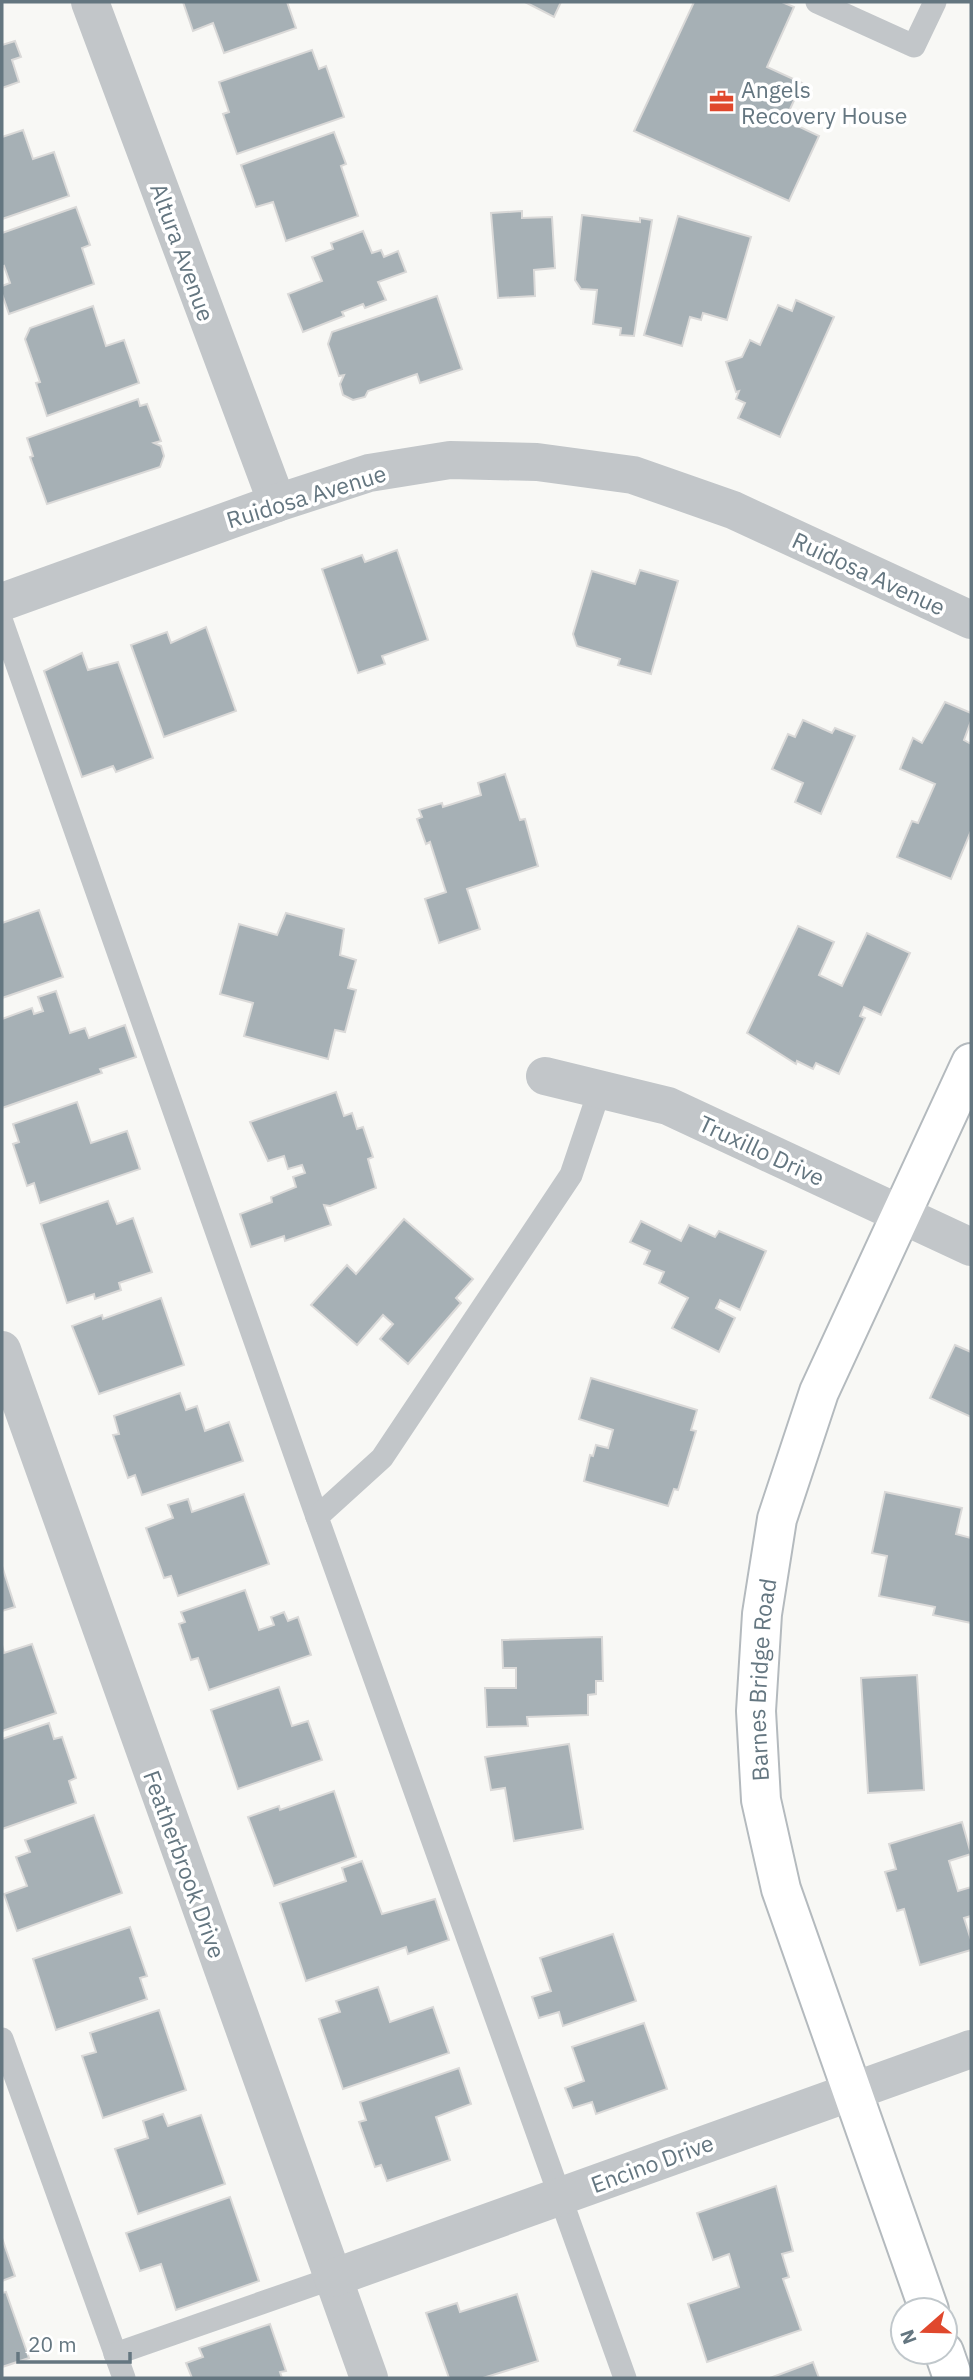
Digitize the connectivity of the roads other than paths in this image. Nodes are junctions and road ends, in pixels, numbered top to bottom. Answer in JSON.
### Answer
{"nodes":[{"id":1,"x":90,"y":2,"type":"edge"},
{"id":2,"x":817,"y":2,"type":"edge"},
{"id":3,"x":935,"y":2,"type":"edge"},
{"id":4,"x":277,"y":503,"type":"junction"},
{"id":5,"x":2,"y":602,"type":"edge"},
{"id":6,"x":971,"y":620,"type":"edge"},
{"id":7,"x":2,"y":622,"type":"edge"},
{"id":8,"x":971,"y":1063,"type":"edge"},
{"id":9,"x":545,"y":1076,"type":"dead end"},
{"id":10,"x":600,"y":1089,"type":"junction"},
{"id":11,"x":900,"y":1214,"type":"junction"},
{"id":12,"x":971,"y":1247,"type":"edge"},
{"id":13,"x":2,"y":1350,"type":"edge"},
{"id":14,"x":317,"y":1517,"type":"junction"},
{"id":15,"x":2,"y":2039,"type":"edge"},
{"id":16,"x":971,"y":2049,"type":"edge"},
{"id":17,"x":851,"y":2092,"type":"junction"},
{"id":18,"x":560,"y":2196,"type":"junction"},
{"id":19,"x":333,"y":2278,"type":"junction"},
{"id":20,"x":924,"y":2296,"type":"edge"},
{"id":21,"x":116,"y":2354,"type":"junction"},
{"id":22,"x":124,"y":2378,"type":"edge"},
{"id":23,"x":369,"y":2378,"type":"edge"},
{"id":24,"x":625,"y":2378,"type":"edge"}],
"edges":[{"from":1,"to":4,"type":"street","name":"Altura Avenue"},
{"from":2,"to":3,"type":"lane"},
{"from":4,"to":5,"type":"street","name":"Ruidosa Avenue"},
{"from":4,"to":6,"type":"street","name":"Ruidosa Avenue"},
{"from":7,"to":14,"type":"lane"},
{"from":8,"to":11,"type":"street","name":"Barnes Bridge Road"},
{"from":9,"to":10,"type":"street","name":"Truxillo Drive"},
{"from":10,"to":11,"type":"street","name":"Truxillo Drive"},
{"from":10,"to":14,"type":"lane"},
{"from":11,"to":12,"type":"street","name":"Truxillo Drive"},
{"from":11,"to":17,"type":"street","name":"Barnes Bridge Road"},
{"from":13,"to":19,"type":"street","name":"Featherbrook Drive"},
{"from":14,"to":18,"type":"lane"},
{"from":15,"to":21,"type":"lane"},
{"from":16,"to":17,"type":"street","name":"Encino Drive"},
{"from":17,"to":18,"type":"street","name":"Encino Drive"},
{"from":17,"to":20,"type":"street","name":"Barnes Bridge Road"},
{"from":18,"to":19,"type":"street","name":"Encino Drive"},
{"from":18,"to":24,"type":"lane"},
{"from":19,"to":21,"type":"lane"},
{"from":19,"to":23,"type":"street","name":"Featherbrook Drive"},
{"from":21,"to":22,"type":"lane"}]}
